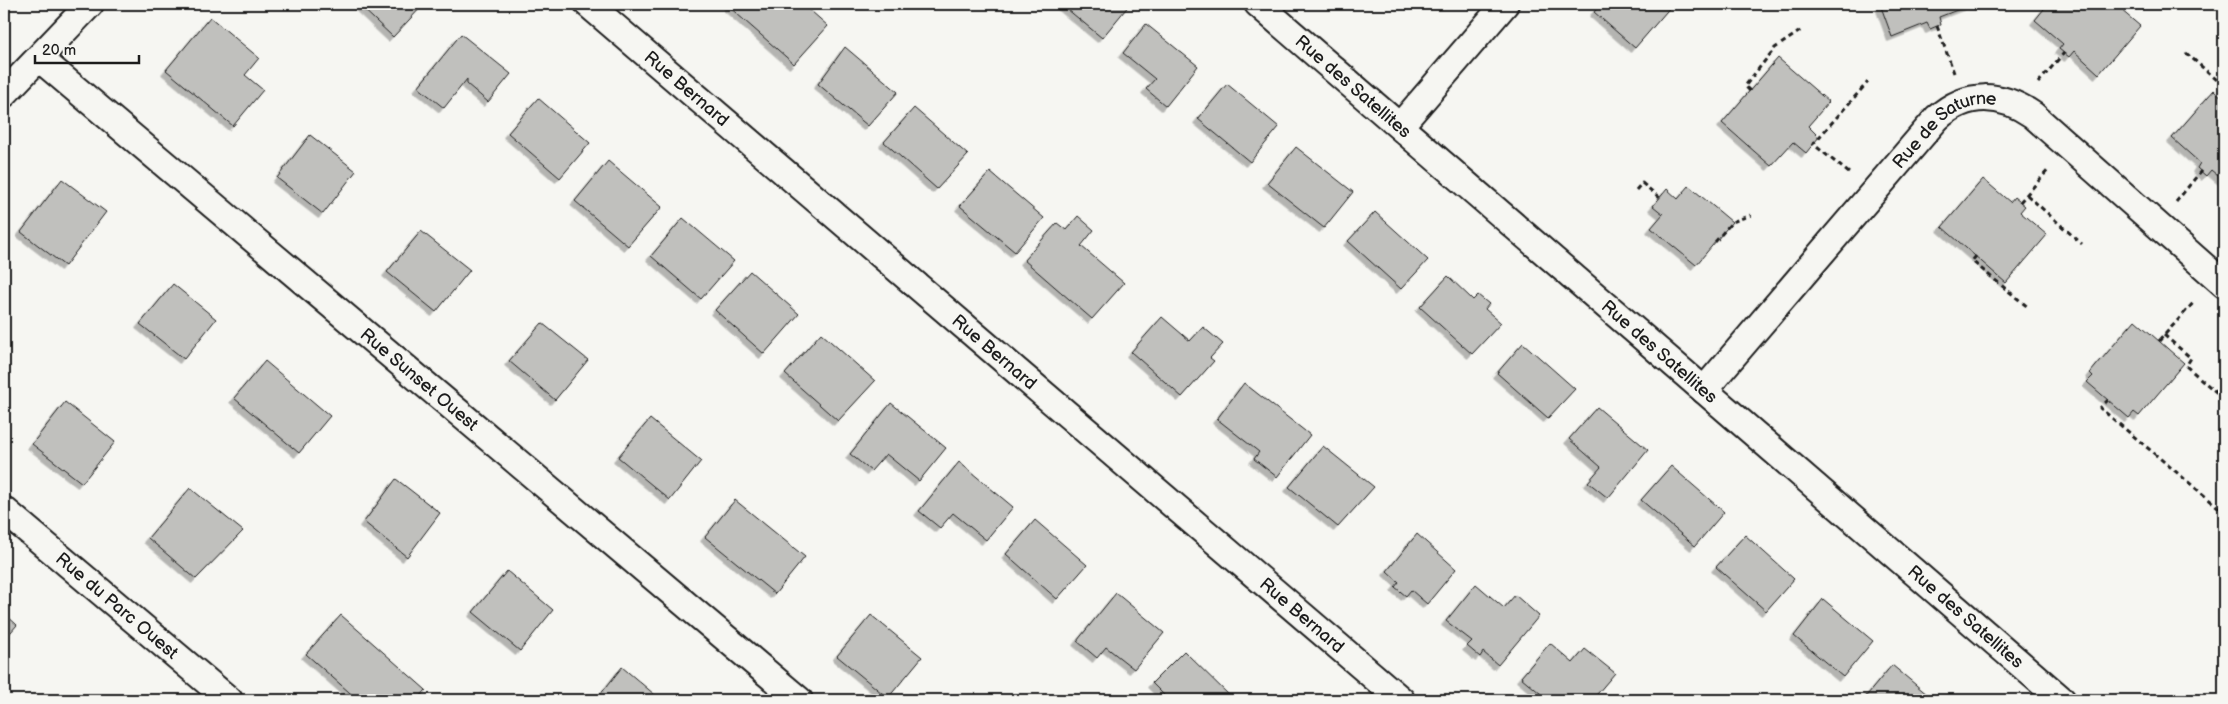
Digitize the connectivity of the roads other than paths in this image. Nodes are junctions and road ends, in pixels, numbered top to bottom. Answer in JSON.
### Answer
{"nodes":[{"id":1,"x":90,"y":4,"type":"edge"},
{"id":2,"x":588,"y":4,"type":"edge"},
{"id":3,"x":1258,"y":4,"type":"edge"},
{"id":4,"x":1505,"y":4,"type":"edge"},
{"id":5,"x":39,"y":58,"type":"junction"},
{"id":6,"x":4,"y":94,"type":"edge"},
{"id":7,"x":1400,"y":126,"type":"junction"},
{"id":8,"x":2220,"y":280,"type":"edge"},
{"id":9,"x":1704,"y":390,"type":"junction"},
{"id":10,"x":4,"y":510,"type":"edge"},
{"id":11,"x":230,"y":700,"type":"edge"},
{"id":12,"x":799,"y":700,"type":"edge"},
{"id":13,"x":1401,"y":700,"type":"edge"},
{"id":14,"x":2062,"y":700,"type":"edge"}],
"edges":[{"from":1,"to":5,"type":"street"},
{"from":2,"to":13,"type":"street","name":"Rue Bernard"},
{"from":3,"to":7,"type":"street","name":"Rue des Satellites"},
{"from":4,"to":7,"type":"street"},
{"from":5,"to":6,"type":"street"},
{"from":5,"to":12,"type":"street","name":"Rue Sunset Ouest"},
{"from":7,"to":9,"type":"street","name":"Rue des Satellites"},
{"from":8,"to":9,"type":"street","name":"Rue de Saturne"},
{"from":9,"to":14,"type":"street","name":"Rue des Satellites"},
{"from":10,"to":11,"type":"street","name":"Rue du Parc Ouest"}]}
